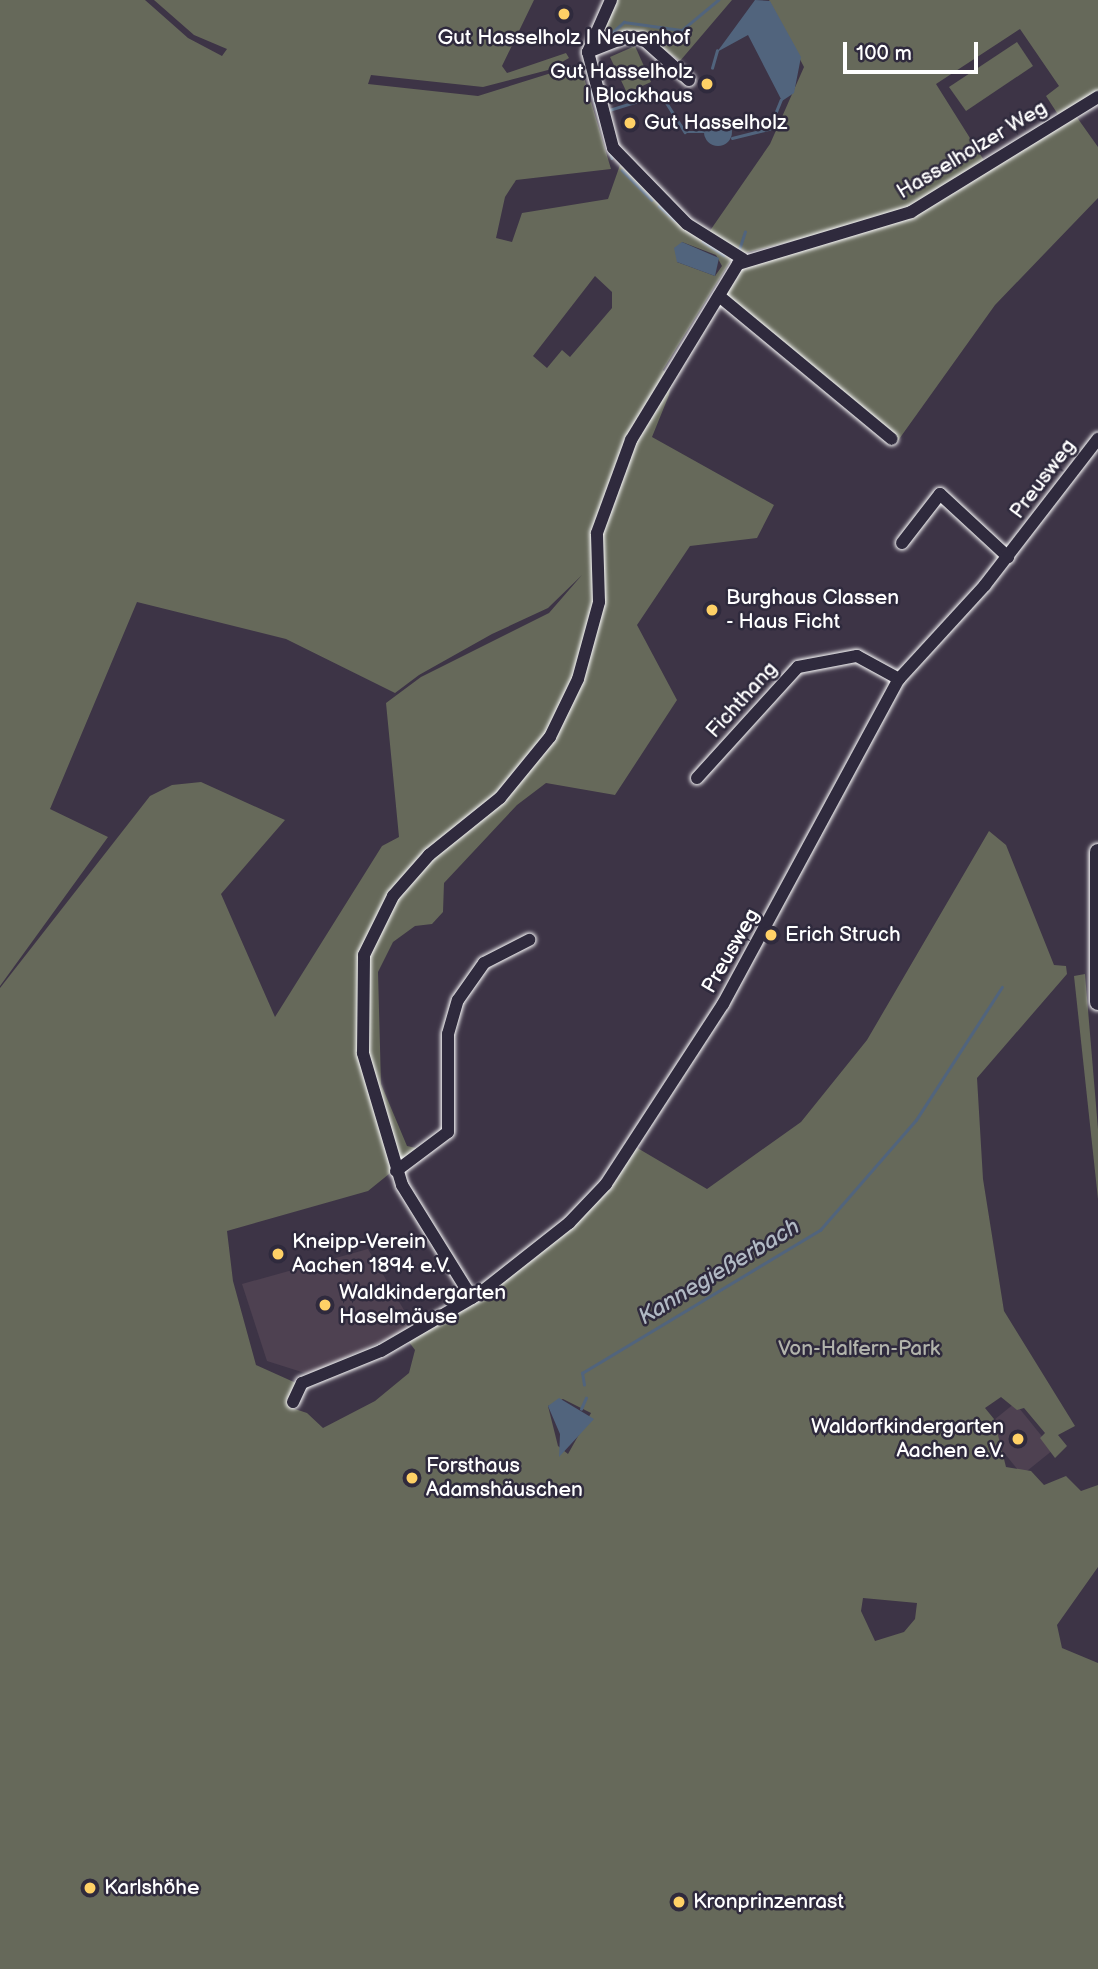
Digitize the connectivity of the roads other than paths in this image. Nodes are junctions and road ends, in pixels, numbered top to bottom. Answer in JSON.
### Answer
{"nodes":[{"id":1,"x":611,"y":0,"type":"edge"},
{"id":2,"x":588,"y":52,"type":"junction"},
{"id":3,"x":689,"y":80,"type":"dead end"},
{"id":4,"x":1098,"y":97,"type":"edge"},
{"id":5,"x":743,"y":259,"type":"junction"},
{"id":6,"x":719,"y":296,"type":"junction"},
{"id":7,"x":892,"y":439,"type":"dead end"},
{"id":8,"x":1098,"y":439,"type":"edge"},
{"id":9,"x":902,"y":543,"type":"dead end"},
{"id":10,"x":1009,"y":557,"type":"junction"},
{"id":11,"x":899,"y":679,"type":"junction"},
{"id":12,"x":697,"y":778,"type":"dead end"},
{"id":13,"x":1098,"y":852,"type":"edge"},
{"id":14,"x":529,"y":940,"type":"dead end"},
{"id":15,"x":1098,"y":1002,"type":"edge"},
{"id":16,"x":396,"y":1171,"type":"junction"},
{"id":17,"x":472,"y":1298,"type":"junction"},
{"id":18,"x":293,"y":1402,"type":"dead end"}],
"edges":[{"from":1,"to":2,"type":"street"},
{"from":2,"to":3,"type":"street"},
{"from":2,"to":5,"type":"street"},
{"from":4,"to":5,"type":"street","name":"Hasselholzer Weg"},
{"from":5,"to":6,"type":"street"},
{"from":6,"to":7,"type":"street"},
{"from":6,"to":16,"type":"street"},
{"from":8,"to":10,"type":"street","name":"Preusweg"},
{"from":9,"to":10,"type":"street"},
{"from":10,"to":11,"type":"street","name":"Preusweg"},
{"from":11,"to":12,"type":"street","name":"Fichthang"},
{"from":11,"to":17,"type":"street","name":"Preusweg"},
{"from":13,"to":15,"type":"main road"},
{"from":14,"to":16,"type":"street"},
{"from":16,"to":17,"type":"street"},
{"from":17,"to":18,"type":"street","name":"Preusweg"}]}
